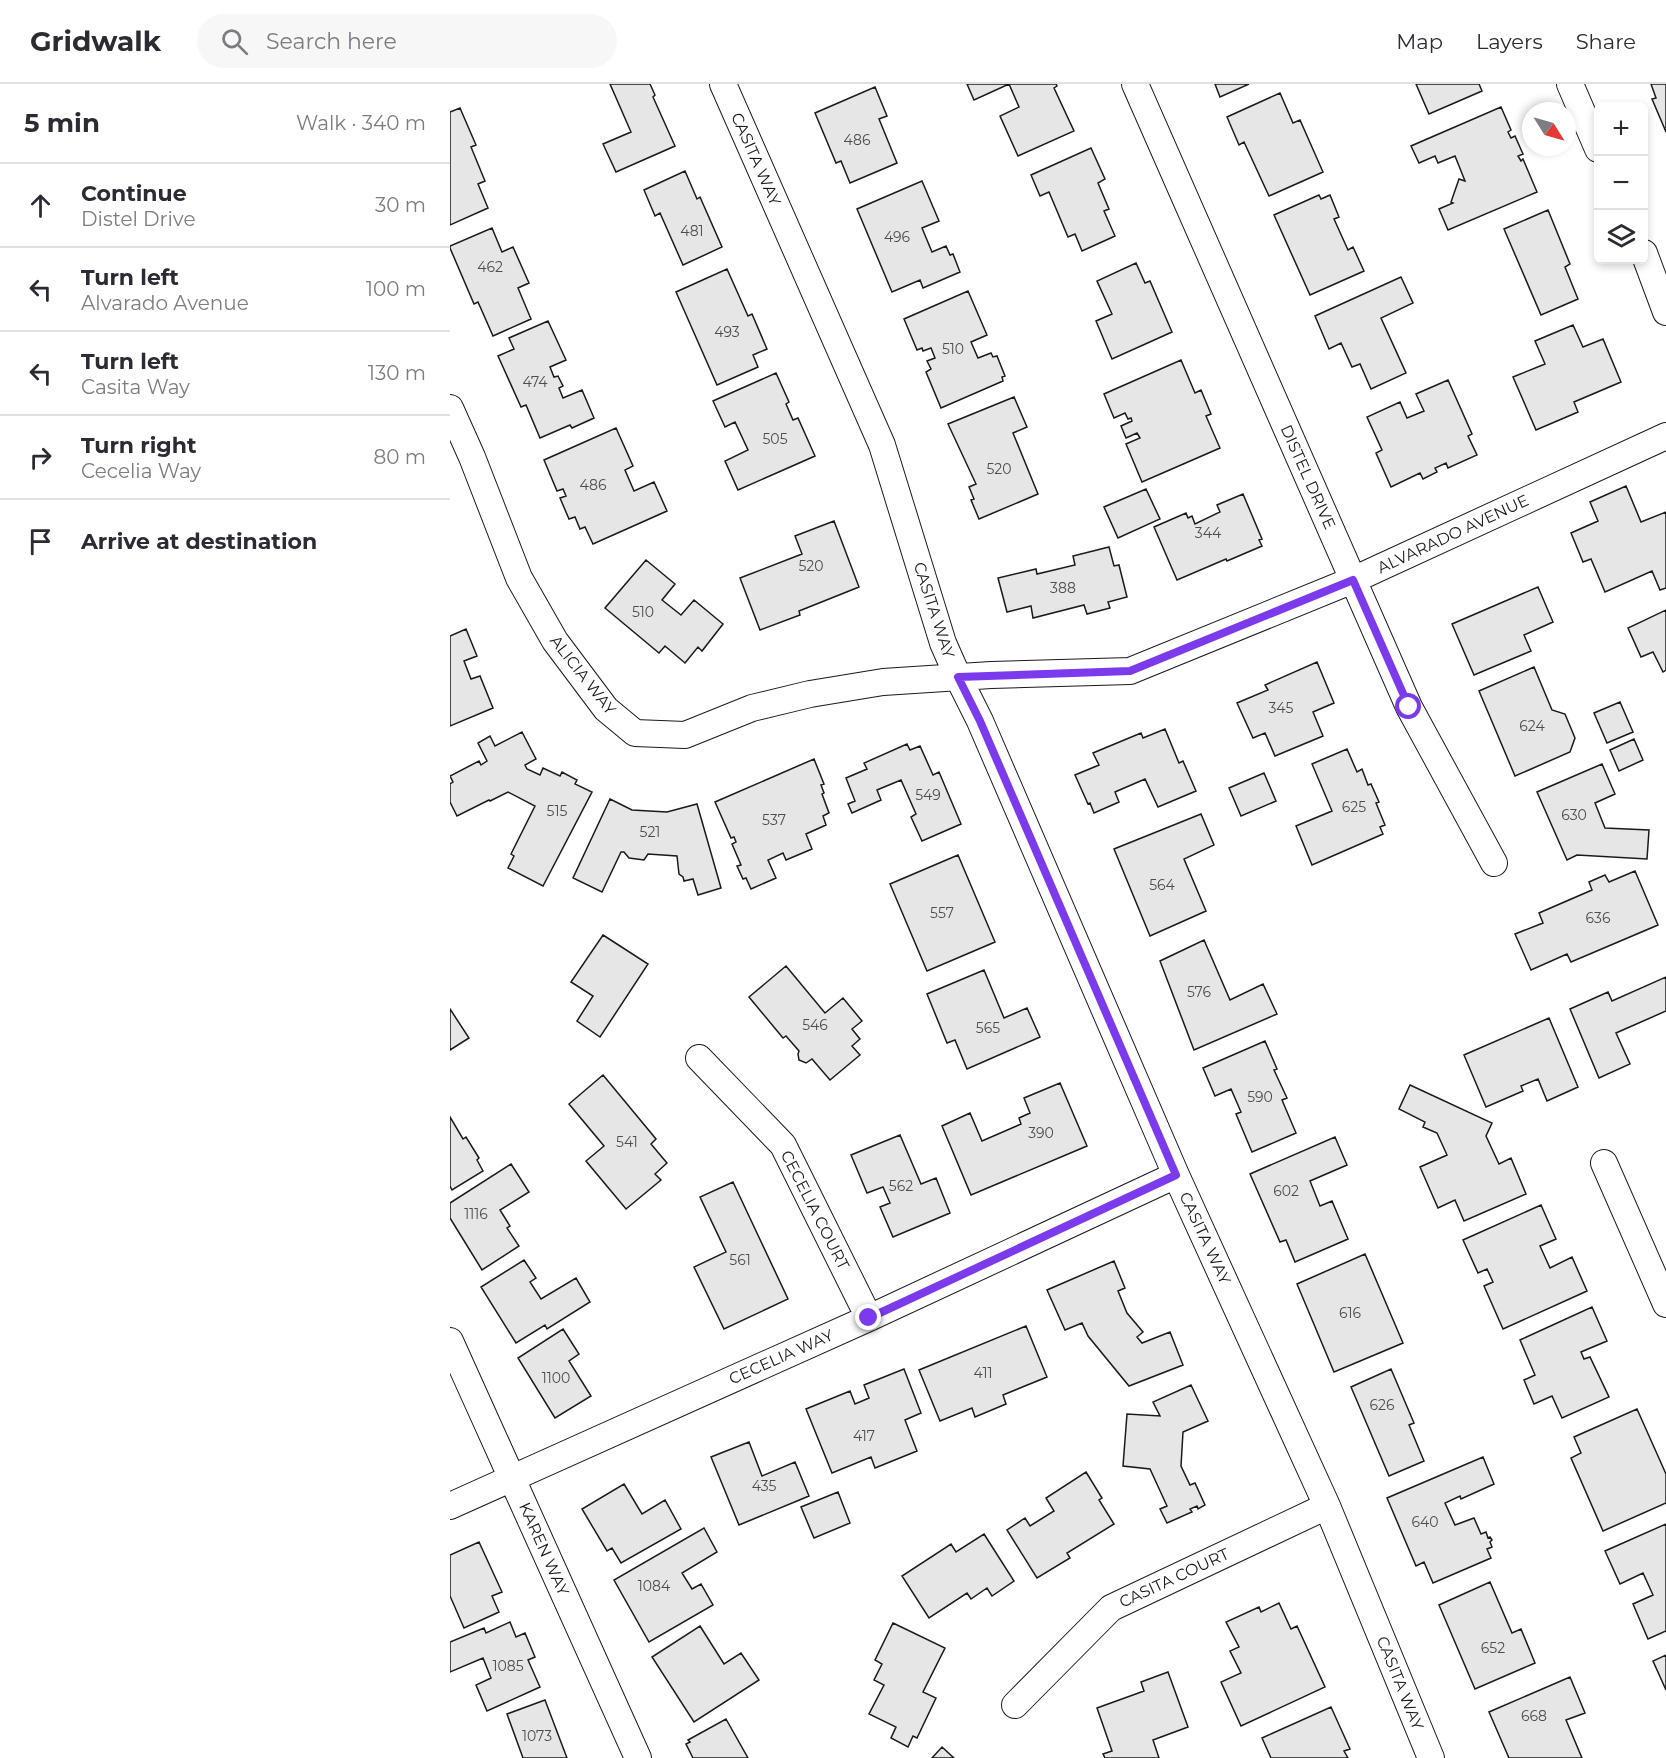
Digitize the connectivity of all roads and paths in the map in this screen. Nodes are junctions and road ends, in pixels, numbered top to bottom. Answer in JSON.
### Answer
{"nodes":[{"id":1,"x":723,"y":84,"type":"edge"},
{"id":2,"x":1135,"y":84,"type":"edge"},
{"id":3,"x":1570,"y":84,"type":"edge"},
{"id":4,"x":1594,"y":138,"type":"edge"},
{"id":5,"x":1648,"y":264,"type":"edge"},
{"id":6,"x":1666,"y":312,"type":"edge"},
{"id":7,"x":450,"y":408,"type":"edge"},
{"id":8,"x":1666,"y":436,"type":"edge"},
{"id":9,"x":1353,"y":580,"type":"junction"},
{"id":10,"x":958,"y":677,"type":"junction"},
{"id":11,"x":1494,"y":863,"type":"dead end"},
{"id":12,"x":699,"y":1058,"type":"dead end"},
{"id":13,"x":1604,"y":1163,"type":"dead end"},
{"id":14,"x":1176,"y":1175,"type":"junction"},
{"id":15,"x":1666,"y":1304,"type":"edge"},
{"id":16,"x":869,"y":1318,"type":"junction"},
{"id":17,"x":450,"y":1341,"type":"edge"},
{"id":18,"x":512,"y":1478,"type":"junction"},
{"id":19,"x":450,"y":1506,"type":"edge"},
{"id":20,"x":1327,"y":1506,"type":"junction"},
{"id":21,"x":1015,"y":1705,"type":"dead end"},
{"id":22,"x":638,"y":1758,"type":"edge"},
{"id":23,"x":1431,"y":1758,"type":"edge"}],
"edges":[{"from":1,"to":10,"type":"street","name":"CASITA WAY"},
{"from":2,"to":9,"type":"street","name":"DISTEL DRIVE"},
{"from":3,"to":4,"type":"street"},
{"from":5,"to":6,"type":"street"},
{"from":7,"to":10,"type":"street","name":"ALICIA WAY"},
{"from":8,"to":9,"type":"street","name":"ALVARADO AVENUE"},
{"from":9,"to":10,"type":"street","name":"ALVARADO AVENUE"},
{"from":9,"to":11,"type":"street","name":"DISTEL DRIVE"},
{"from":10,"to":14,"type":"street","name":"CASITA WAY"},
{"from":12,"to":16,"type":"street","name":"CECELIA COURT"},
{"from":13,"to":15,"type":"street"},
{"from":14,"to":16,"type":"street","name":"CECELIA WAY"},
{"from":14,"to":20,"type":"street","name":"CASITA WAY"},
{"from":16,"to":18,"type":"street","name":"CECELIA WAY"},
{"from":17,"to":18,"type":"street","name":"KAREN WAY"},
{"from":18,"to":19,"type":"street","name":"CECELIA WAY"},
{"from":18,"to":22,"type":"street","name":"KAREN WAY"},
{"from":20,"to":21,"type":"street","name":"CASITA COURT"},
{"from":20,"to":23,"type":"street","name":"CASITA WAY"}]}
